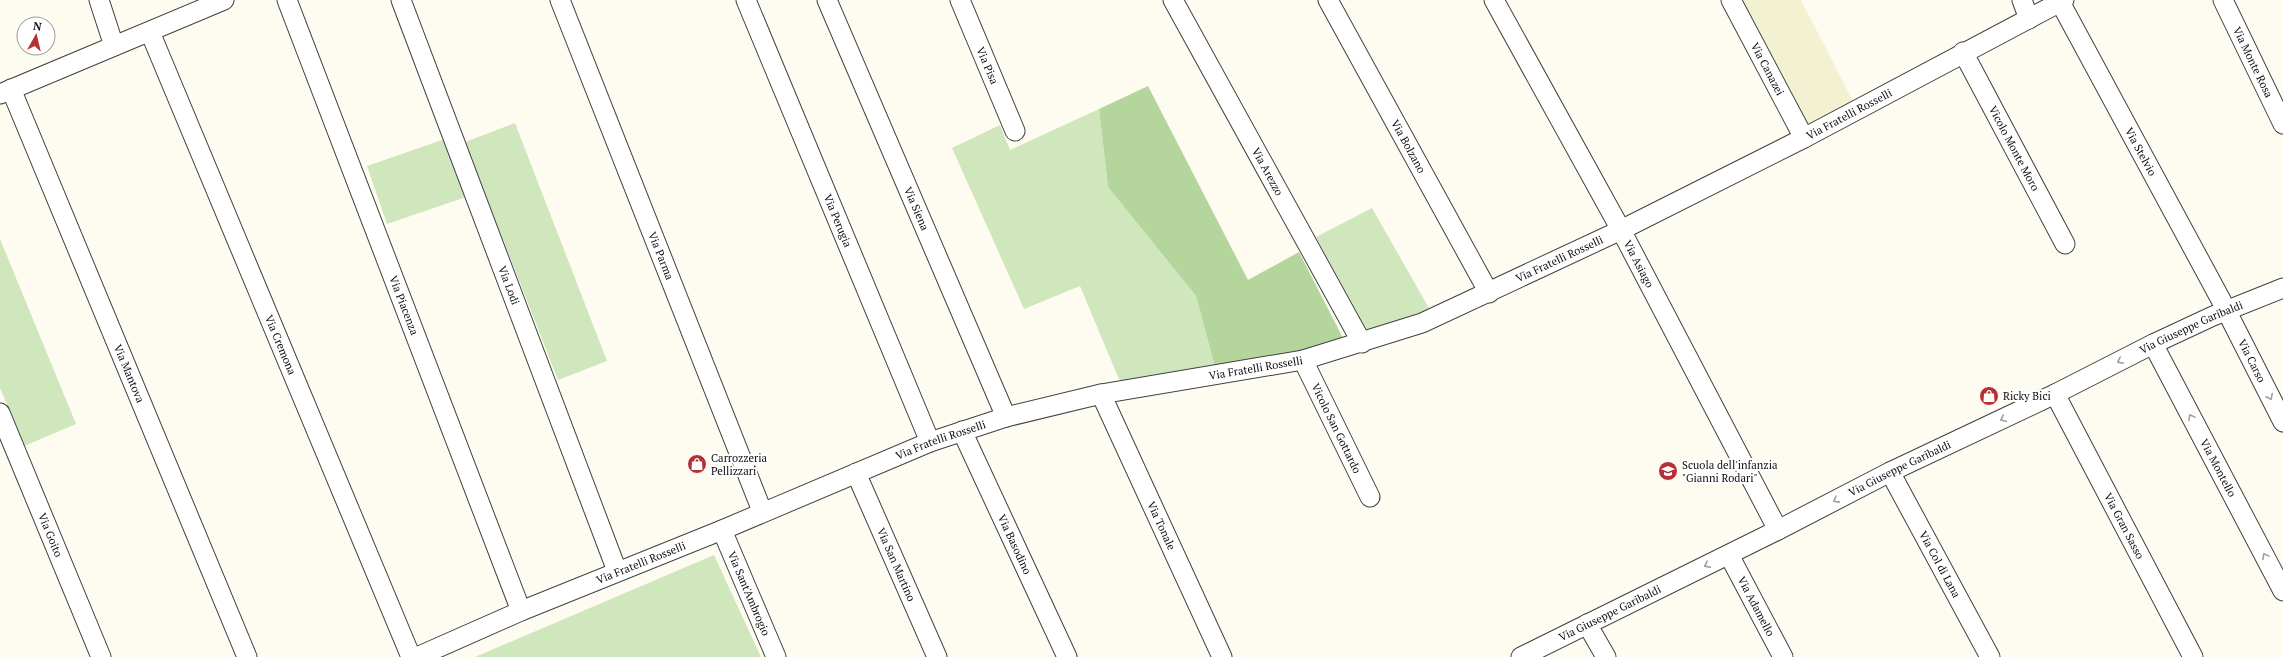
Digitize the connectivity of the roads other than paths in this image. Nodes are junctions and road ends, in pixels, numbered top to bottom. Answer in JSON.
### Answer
{"nodes":[{"id":1,"x":99,"y":0,"type":"edge"},
{"id":2,"x":224,"y":0,"type":"edge"},
{"id":3,"x":287,"y":0,"type":"edge"},
{"id":4,"x":401,"y":0,"type":"edge"},
{"id":5,"x":560,"y":0,"type":"edge"},
{"id":6,"x":746,"y":0,"type":"edge"},
{"id":7,"x":827,"y":0,"type":"edge"},
{"id":8,"x":960,"y":0,"type":"edge"},
{"id":9,"x":1173,"y":0,"type":"edge"},
{"id":10,"x":1328,"y":0,"type":"edge"},
{"id":11,"x":1494,"y":0,"type":"edge"},
{"id":12,"x":1731,"y":0,"type":"edge"},
{"id":13,"x":2022,"y":0,"type":"edge"},
{"id":14,"x":2223,"y":0,"type":"edge"},
{"id":15,"x":2062,"y":1,"type":"edge"},
{"id":16,"x":205,"y":4,"type":"edge"},
{"id":17,"x":2029,"y":19,"type":"junction"},
{"id":18,"x":150,"y":32,"type":"junction"},
{"id":19,"x":114,"y":46,"type":"junction"},
{"id":20,"x":1963,"y":52,"type":"junction"},
{"id":21,"x":6,"y":92,"type":"edge"},
{"id":22,"x":2283,"y":124,"type":"edge"},
{"id":23,"x":1015,"y":131,"type":"dead end"},
{"id":24,"x":1804,"y":138,"type":"junction"},
{"id":25,"x":1621,"y":230,"type":"junction"},
{"id":26,"x":2065,"y":244,"type":"dead end"},
{"id":27,"x":2283,"y":288,"type":"edge"},
{"id":28,"x":1489,"y":293,"type":"junction"},
{"id":29,"x":2224,"y":306,"type":"junction"},
{"id":30,"x":1362,"y":343,"type":"junction"},
{"id":31,"x":2153,"y":344,"type":"junction"},
{"id":32,"x":1303,"y":360,"type":"junction"},
{"id":33,"x":1101,"y":394,"type":"junction"},
{"id":34,"x":2055,"y":394,"type":"junction"},
{"id":35,"x":0,"y":413,"type":"edge"},
{"id":36,"x":1006,"y":417,"type":"junction"},
{"id":37,"x":2283,"y":422,"type":"edge"},
{"id":38,"x":962,"y":431,"type":"junction"},
{"id":39,"x":930,"y":442,"type":"junction"},
{"id":40,"x":1890,"y":472,"type":"junction"},
{"id":41,"x":856,"y":473,"type":"junction"},
{"id":42,"x":1370,"y":497,"type":"dead end"},
{"id":43,"x":762,"y":511,"type":"junction"},
{"id":44,"x":722,"y":530,"type":"junction"},
{"id":45,"x":1778,"y":530,"type":"junction"},
{"id":46,"x":1729,"y":555,"type":"junction"},
{"id":47,"x":617,"y":571,"type":"junction"},
{"id":48,"x":2283,"y":591,"type":"edge"},
{"id":49,"x":521,"y":611,"type":"junction"},
{"id":50,"x":1587,"y":624,"type":"junction"},
{"id":51,"x":101,"y":657,"type":"edge"},
{"id":52,"x":247,"y":657,"type":"edge"},
{"id":53,"x":411,"y":657,"type":"edge"},
{"id":54,"x":417,"y":657,"type":"edge"},
{"id":55,"x":776,"y":657,"type":"edge"},
{"id":56,"x":937,"y":657,"type":"edge"},
{"id":57,"x":1067,"y":657,"type":"edge"},
{"id":58,"x":1222,"y":657,"type":"edge"},
{"id":59,"x":1521,"y":657,"type":"edge"},
{"id":60,"x":1606,"y":657,"type":"edge"},
{"id":61,"x":1783,"y":657,"type":"edge"},
{"id":62,"x":1990,"y":657,"type":"edge"},
{"id":63,"x":2193,"y":657,"type":"edge"}],
"edges":[{"from":1,"to":19,"type":"street"},
{"from":2,"to":16,"type":"street"},
{"from":3,"to":49,"type":"street","name":"Via Piacenza"},
{"from":4,"to":47,"type":"street","name":"Via Lodi"},
{"from":5,"to":43,"type":"street","name":"Via Parma"},
{"from":6,"to":39,"type":"street","name":"Via Perugia"},
{"from":7,"to":36,"type":"street","name":"Via Siena"},
{"from":8,"to":23,"type":"street","name":"Via Pisa"},
{"from":9,"to":30,"type":"street","name":"Via Arezzo"},
{"from":10,"to":28,"type":"street","name":"Via Bolzano"},
{"from":11,"to":25,"type":"street","name":"Via Asiago"},
{"from":12,"to":24,"type":"street","name":"Via Canazei"},
{"from":13,"to":17,"type":"street"},
{"from":14,"to":22,"type":"street","name":"Via Monte Rosa"},
{"from":15,"to":17,"type":"street","name":"Via Fratelli Rosselli"},
{"from":15,"to":29,"type":"street","name":"Via Stelvio"},
{"from":16,"to":18,"type":"street"},
{"from":17,"to":20,"type":"street","name":"Via Fratelli Rosselli"},
{"from":18,"to":19,"type":"street"},
{"from":18,"to":53,"type":"street","name":"Via Cremona"},
{"from":19,"to":21,"type":"street"},
{"from":20,"to":24,"type":"street","name":"Via Fratelli Rosselli"},
{"from":20,"to":26,"type":"street","name":"Vicolo Monte Moro"},
{"from":21,"to":52,"type":"street","name":"Via Mantova"},
{"from":24,"to":25,"type":"street","name":"Via Fratelli Rosselli"},
{"from":25,"to":28,"type":"street","name":"Via Fratelli Rosselli"},
{"from":25,"to":45,"type":"street","name":"Via Asiago"},
{"from":27,"to":29,"type":"street","name":"Via Giuseppe Garibaldi"},
{"from":28,"to":30,"type":"street","name":"Via Fratelli Rosselli"},
{"from":29,"to":31,"type":"street","name":"Via Giuseppe Garibaldi"},
{"from":29,"to":37,"type":"street","name":"Via Carso","one_way":true},
{"from":30,"to":32,"type":"street","name":"Via Fratelli Rosselli"},
{"from":31,"to":34,"type":"street","name":"Via Giuseppe Garibaldi","one_way":true},
{"from":48,"to":31,"type":"street","name":"Via Montello","one_way":true},
{"from":32,"to":33,"type":"street","name":"Via Fratelli Rosselli"},
{"from":32,"to":42,"type":"street","name":"Vicolo San Gottardo"},
{"from":33,"to":36,"type":"street","name":"Via Fratelli Rosselli"},
{"from":33,"to":58,"type":"street","name":"Via Tonale"},
{"from":34,"to":40,"type":"street","name":"Via Giuseppe Garibaldi","one_way":true},
{"from":34,"to":63,"type":"street","name":"Via Gran Sasso"},
{"from":35,"to":51,"type":"street","name":"Via Goito"},
{"from":36,"to":38,"type":"street","name":"Via Fratelli Rosselli"},
{"from":38,"to":39,"type":"street","name":"Via Fratelli Rosselli"},
{"from":38,"to":57,"type":"street","name":"Via Basodino"},
{"from":39,"to":41,"type":"street","name":"Via Fratelli Rosselli"},
{"from":40,"to":45,"type":"street","name":"Via Giuseppe Garibaldi","one_way":true},
{"from":40,"to":62,"type":"street","name":"Via Col di Lana"},
{"from":41,"to":43,"type":"street","name":"Via Fratelli Rosselli"},
{"from":41,"to":56,"type":"street","name":"Via San Martino"},
{"from":43,"to":44,"type":"street","name":"Via Fratelli Rosselli"},
{"from":44,"to":47,"type":"street","name":"Via Fratelli Rosselli"},
{"from":44,"to":55,"type":"street","name":"Via Sant'Ambrogio"},
{"from":45,"to":46,"type":"street","name":"Via Giuseppe Garibaldi"},
{"from":46,"to":50,"type":"street","name":"Via Giuseppe Garibaldi","one_way":true},
{"from":46,"to":61,"type":"street","name":"Via Adamello"},
{"from":47,"to":49,"type":"street","name":"Via Fratelli Rosselli"},
{"from":49,"to":54,"type":"street","name":"Via Fratelli Rosselli"},
{"from":50,"to":59,"type":"street","name":"Via Giuseppe Garibaldi"},
{"from":50,"to":60,"type":"street"}]}
